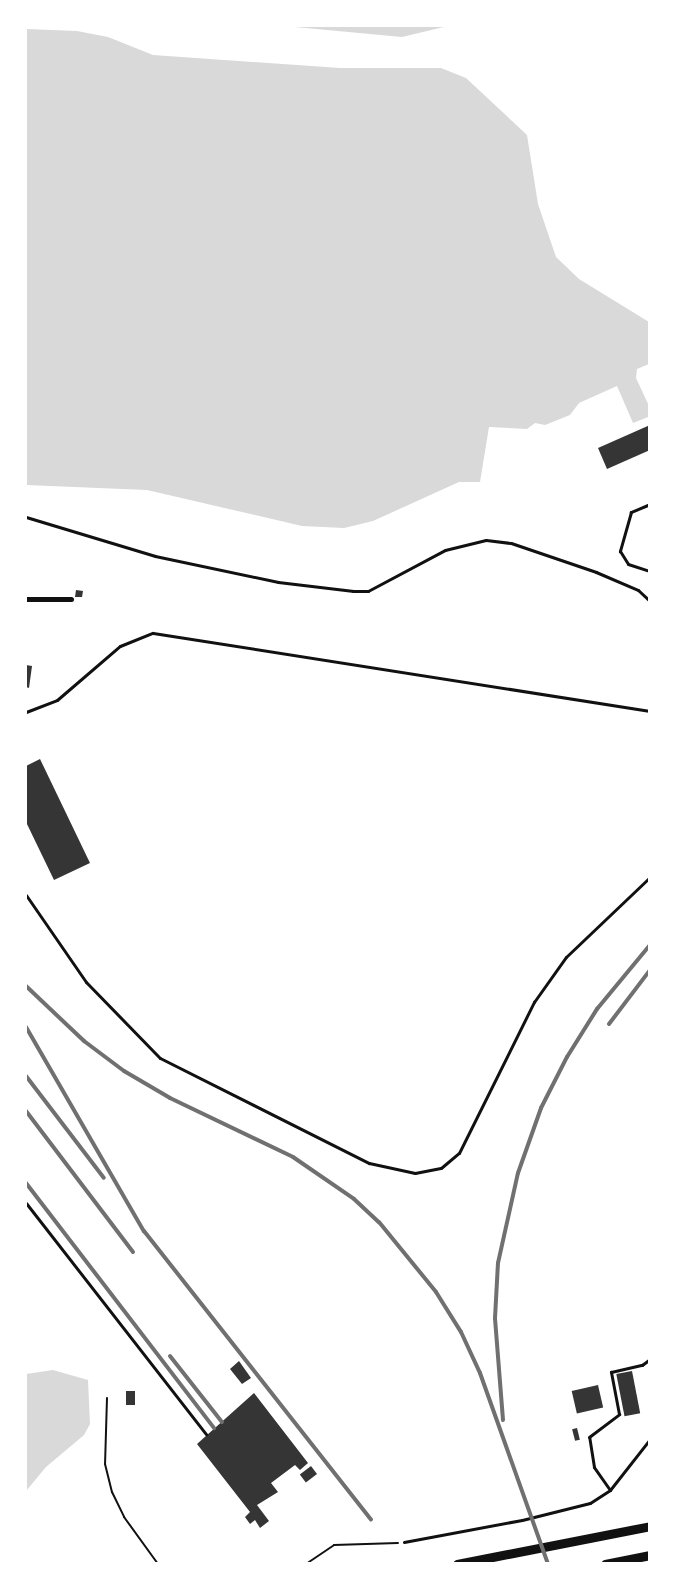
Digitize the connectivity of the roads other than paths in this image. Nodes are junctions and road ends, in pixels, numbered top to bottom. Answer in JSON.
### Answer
{"nodes":[{"id":1,"x":650,"y":504,"type":"edge"},
{"id":2,"x":26,"y":517,"type":"edge"},
{"id":3,"x":650,"y":571,"type":"edge"},
{"id":4,"x":71,"y":598,"type":"dead end"},
{"id":5,"x":26,"y":599,"type":"edge"},
{"id":6,"x":650,"y":601,"type":"edge"},
{"id":7,"x":650,"y":711,"type":"edge"},
{"id":8,"x":26,"y":712,"type":"edge"},
{"id":9,"x":650,"y":877,"type":"edge"},
{"id":10,"x":26,"y":895,"type":"edge"},
{"id":11,"x":26,"y":1203,"type":"edge"},
{"id":12,"x":650,"y":1359,"type":"edge"},
{"id":13,"x":206,"y":1434,"type":"dead end"},
{"id":14,"x":650,"y":1439,"type":"edge"},
{"id":15,"x":610,"y":1490,"type":"junction"},
{"id":16,"x":650,"y":1526,"type":"edge"},
{"id":17,"x":404,"y":1542,"type":"road end"},
{"id":18,"x":650,"y":1555,"type":"edge"},
{"id":19,"x":457,"y":1563,"type":"edge"},
{"id":20,"x":605,"y":1563,"type":"edge"}],
"edges":[{"from":1,"to":3,"type":"lane"},
{"from":2,"to":6,"type":"lane"},
{"from":4,"to":5,"type":"street"},
{"from":7,"to":8,"type":"lane"},
{"from":9,"to":10,"type":"lane"},
{"from":11,"to":13,"type":"lane"},
{"from":12,"to":15,"type":"lane"},
{"from":14,"to":15,"type":"lane"},
{"from":15,"to":17,"type":"lane"},
{"from":16,"to":19,"type":"main road"},
{"from":18,"to":20,"type":"main road"}]}
